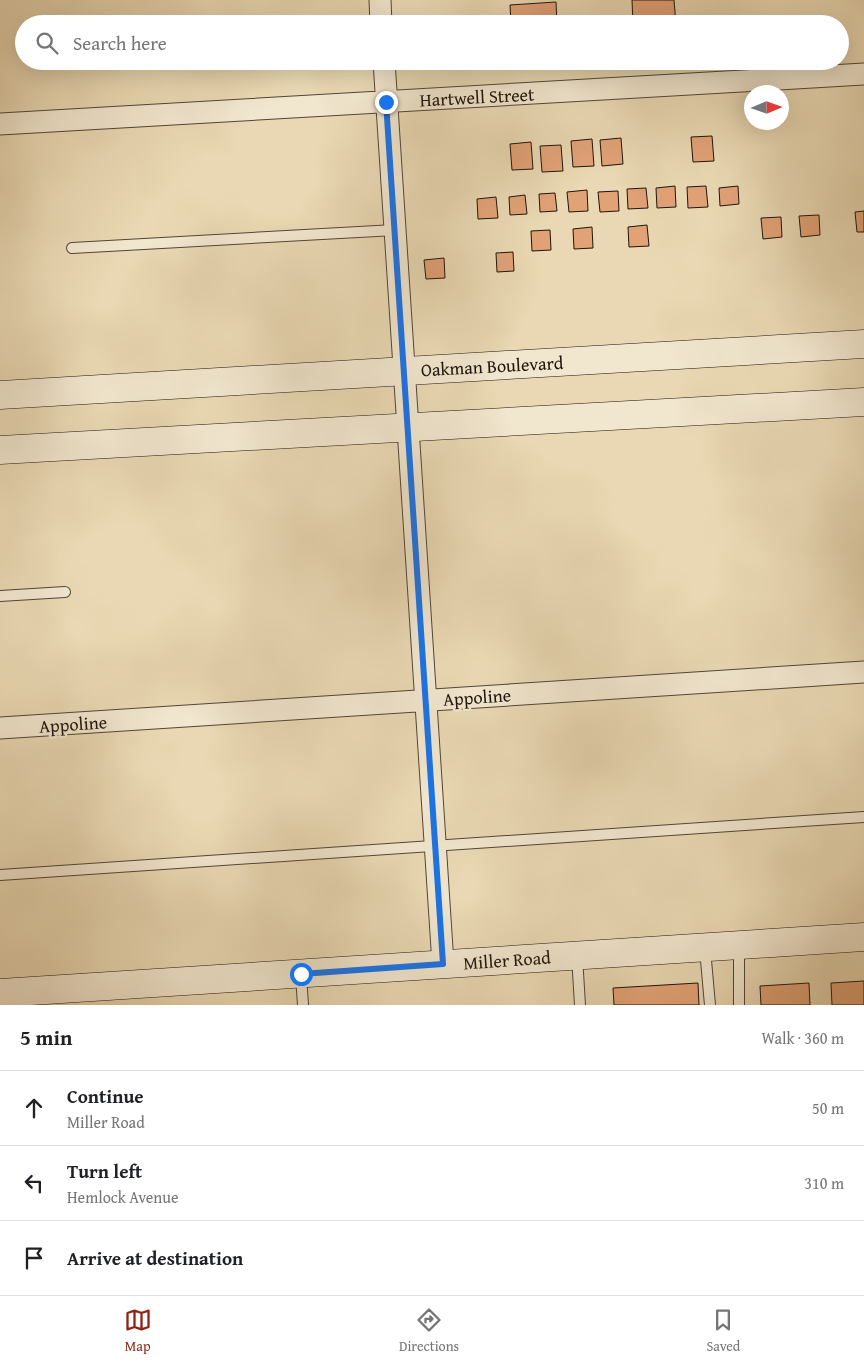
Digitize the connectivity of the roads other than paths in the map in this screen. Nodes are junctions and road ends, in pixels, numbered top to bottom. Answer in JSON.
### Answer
{"nodes":[{"id":1,"x":380,"y":0,"type":"edge"},
{"id":2,"x":381,"y":15,"type":"edge"},
{"id":3,"x":384,"y":70,"type":"edge"},
{"id":4,"x":864,"y":74,"type":"edge"},
{"id":5,"x":386,"y":102,"type":"junction"},
{"id":6,"x":0,"y":124,"type":"edge"},
{"id":7,"x":395,"y":230,"type":"junction"},
{"id":8,"x":72,"y":248,"type":"dead end"},
{"id":9,"x":864,"y":344,"type":"edge"},
{"id":10,"x":404,"y":372,"type":"junction"},
{"id":11,"x":0,"y":395,"type":"edge"},
{"id":12,"x":864,"y":402,"type":"edge"},
{"id":13,"x":408,"y":427,"type":"junction"},
{"id":14,"x":0,"y":450,"type":"edge"},
{"id":15,"x":65,"y":592,"type":"dead end"},
{"id":16,"x":0,"y":596,"type":"edge"},
{"id":17,"x":864,"y":672,"type":"edge"},
{"id":18,"x":426,"y":700,"type":"junction"},
{"id":19,"x":0,"y":728,"type":"edge"},
{"id":20,"x":864,"y":817,"type":"edge"},
{"id":21,"x":435,"y":846,"type":"junction"},
{"id":22,"x":0,"y":875,"type":"edge"},
{"id":23,"x":864,"y":937,"type":"edge"},
{"id":24,"x":739,"y":946,"type":"junction"},
{"id":25,"x":705,"y":948,"type":"junction"},
{"id":26,"x":576,"y":955,"type":"junction"},
{"id":27,"x":443,"y":964,"type":"junction"},
{"id":28,"x":301,"y":974,"type":"junction"},
{"id":29,"x":0,"y":993,"type":"edge"},
{"id":30,"x":303,"y":1005,"type":"edge"},
{"id":31,"x":580,"y":1005,"type":"edge"},
{"id":32,"x":710,"y":1005,"type":"edge"},
{"id":33,"x":739,"y":1005,"type":"edge"}],
"edges":[{"from":1,"to":2,"type":"street"},
{"from":3,"to":5,"type":"street"},
{"from":4,"to":5,"type":"street","name":"Hartwell Street"},
{"from":5,"to":6,"type":"street","name":"Hartwell Street"},
{"from":5,"to":7,"type":"street"},
{"from":7,"to":8,"type":"lane"},
{"from":7,"to":10,"type":"street"},
{"from":9,"to":10,"type":"street","name":"Oakman Boulevard"},
{"from":10,"to":11,"type":"street","name":"Oakman Boulevard"},
{"from":10,"to":13,"type":"street"},
{"from":12,"to":13,"type":"street"},
{"from":13,"to":14,"type":"street"},
{"from":13,"to":18,"type":"street"},
{"from":15,"to":16,"type":"lane"},
{"from":17,"to":18,"type":"street","name":"Appoline"},
{"from":18,"to":19,"type":"street","name":"Appoline"},
{"from":18,"to":21,"type":"street"},
{"from":20,"to":21,"type":"lane"},
{"from":21,"to":22,"type":"lane"},
{"from":21,"to":27,"type":"street"},
{"from":23,"to":24,"type":"street","name":"Miller Road"},
{"from":24,"to":25,"type":"street","name":"Miller Road"},
{"from":24,"to":33,"type":"lane"},
{"from":25,"to":26,"type":"street","name":"Miller Road"},
{"from":25,"to":32,"type":"lane"},
{"from":26,"to":27,"type":"street","name":"Miller Road"},
{"from":26,"to":31,"type":"lane"},
{"from":27,"to":28,"type":"street","name":"Miller Road"},
{"from":28,"to":29,"type":"street","name":"Miller Road"},
{"from":28,"to":30,"type":"lane"}]}
